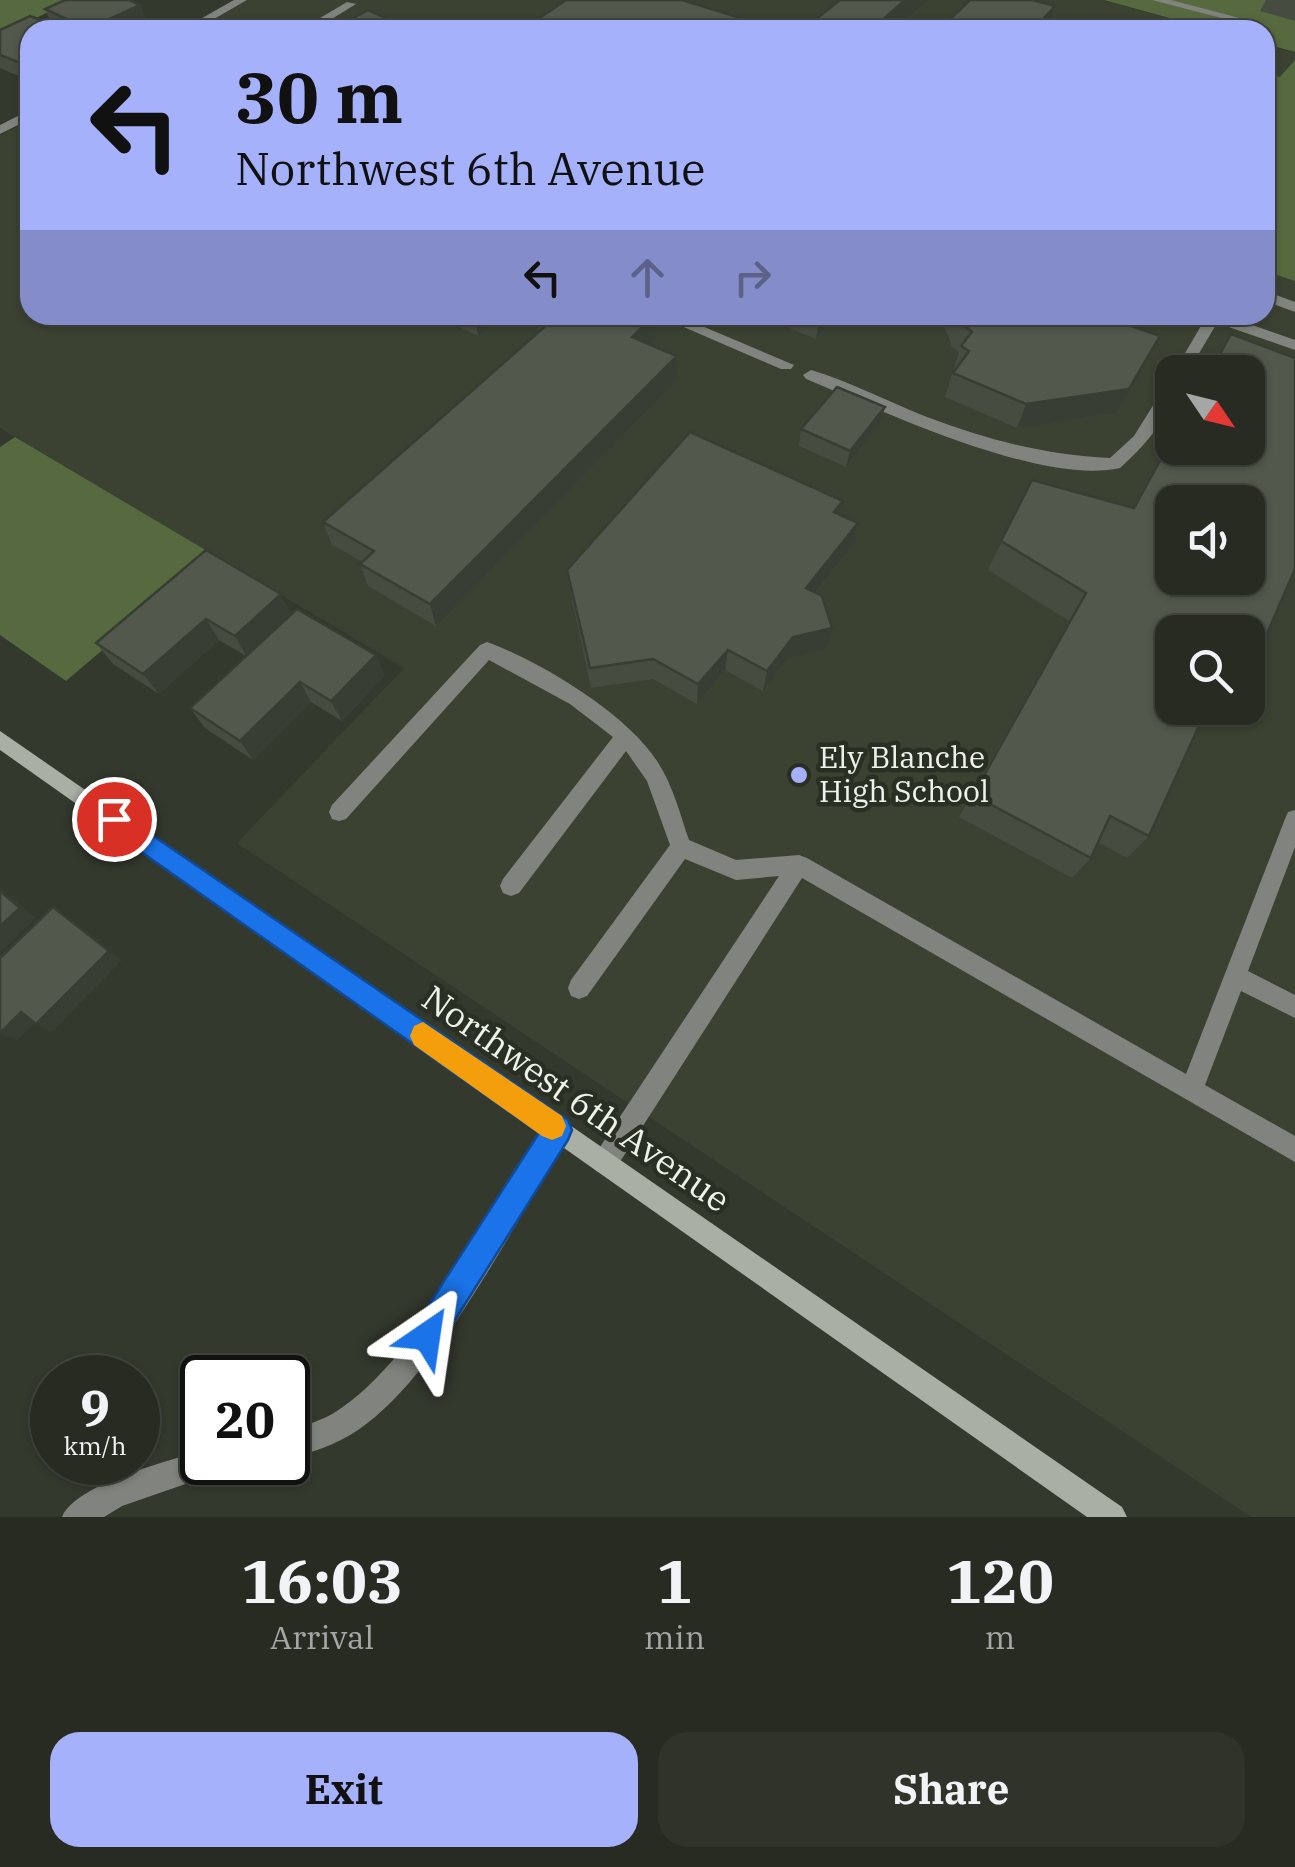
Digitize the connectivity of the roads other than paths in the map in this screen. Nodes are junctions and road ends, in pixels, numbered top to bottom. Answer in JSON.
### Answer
{"nodes":[{"id":1,"x":242,"y":0,"type":"edge"},
{"id":2,"x":1157,"y":0,"type":"edge"},
{"id":3,"x":352,"y":4,"type":"dead end"},
{"id":4,"x":205,"y":20,"type":"edge"},
{"id":5,"x":324,"y":20,"type":"edge"},
{"id":6,"x":1239,"y":20,"type":"edge"},
{"id":7,"x":688,"y":325,"type":"edge"},
{"id":8,"x":1206,"y":325,"type":"edge"},
{"id":9,"x":1237,"y":325,"type":"edge"},
{"id":10,"x":1295,"y":345,"type":"edge"},
{"id":11,"x":1191,"y":355,"type":"edge"},
{"id":12,"x":786,"y":365,"type":"dead end"},
{"id":13,"x":810,"y":376,"type":"dead end"},
{"id":14,"x":1155,"y":415,"type":"edge"},
{"id":15,"x":625,"y":737,"type":"junction"},
{"id":16,"x":0,"y":739,"type":"edge"},
{"id":17,"x":339,"y":812,"type":"dead end"},
{"id":18,"x":1295,"y":819,"type":"edge"},
{"id":19,"x":681,"y":846,"type":"junction"},
{"id":20,"x":799,"y":865,"type":"junction"},
{"id":21,"x":510,"y":886,"type":"dead end"},
{"id":22,"x":1236,"y":976,"type":"junction"},
{"id":23,"x":579,"y":988,"type":"dead end"},
{"id":24,"x":1295,"y":1008,"type":"edge"},
{"id":25,"x":1192,"y":1089,"type":"junction"},
{"id":26,"x":558,"y":1130,"type":"junction"},
{"id":27,"x":1295,"y":1150,"type":"edge"},
{"id":28,"x":606,"y":1162,"type":"junction"},
{"id":29,"x":310,"y":1437,"type":"edge"},
{"id":30,"x":180,"y":1472,"type":"edge"},
{"id":31,"x":77,"y":1517,"type":"edge"},
{"id":32,"x":1112,"y":1517,"type":"edge"}],
"edges":[{"from":1,"to":4,"type":"street"},
{"from":2,"to":6,"type":"street"},
{"from":3,"to":5,"type":"street"},
{"from":7,"to":12,"type":"street"},
{"from":8,"to":11,"type":"street"},
{"from":9,"to":10,"type":"street"},
{"from":13,"to":14,"type":"street"},
{"from":15,"to":17,"type":"street"},
{"from":15,"to":19,"type":"street"},
{"from":15,"to":21,"type":"street"},
{"from":16,"to":26,"type":"street","name":"Northwest 6th Avenue"},
{"from":18,"to":22,"type":"street"},
{"from":19,"to":20,"type":"street"},
{"from":19,"to":23,"type":"street"},
{"from":20,"to":25,"type":"street"},
{"from":20,"to":28,"type":"street"},
{"from":22,"to":24,"type":"street"},
{"from":22,"to":25,"type":"street"},
{"from":25,"to":27,"type":"street"},
{"from":26,"to":28,"type":"street","name":"Northwest 6th Avenue"},
{"from":26,"to":29,"type":"street"},
{"from":28,"to":32,"type":"street","name":"Northwest 6th Avenue"},
{"from":30,"to":31,"type":"street"}]}
